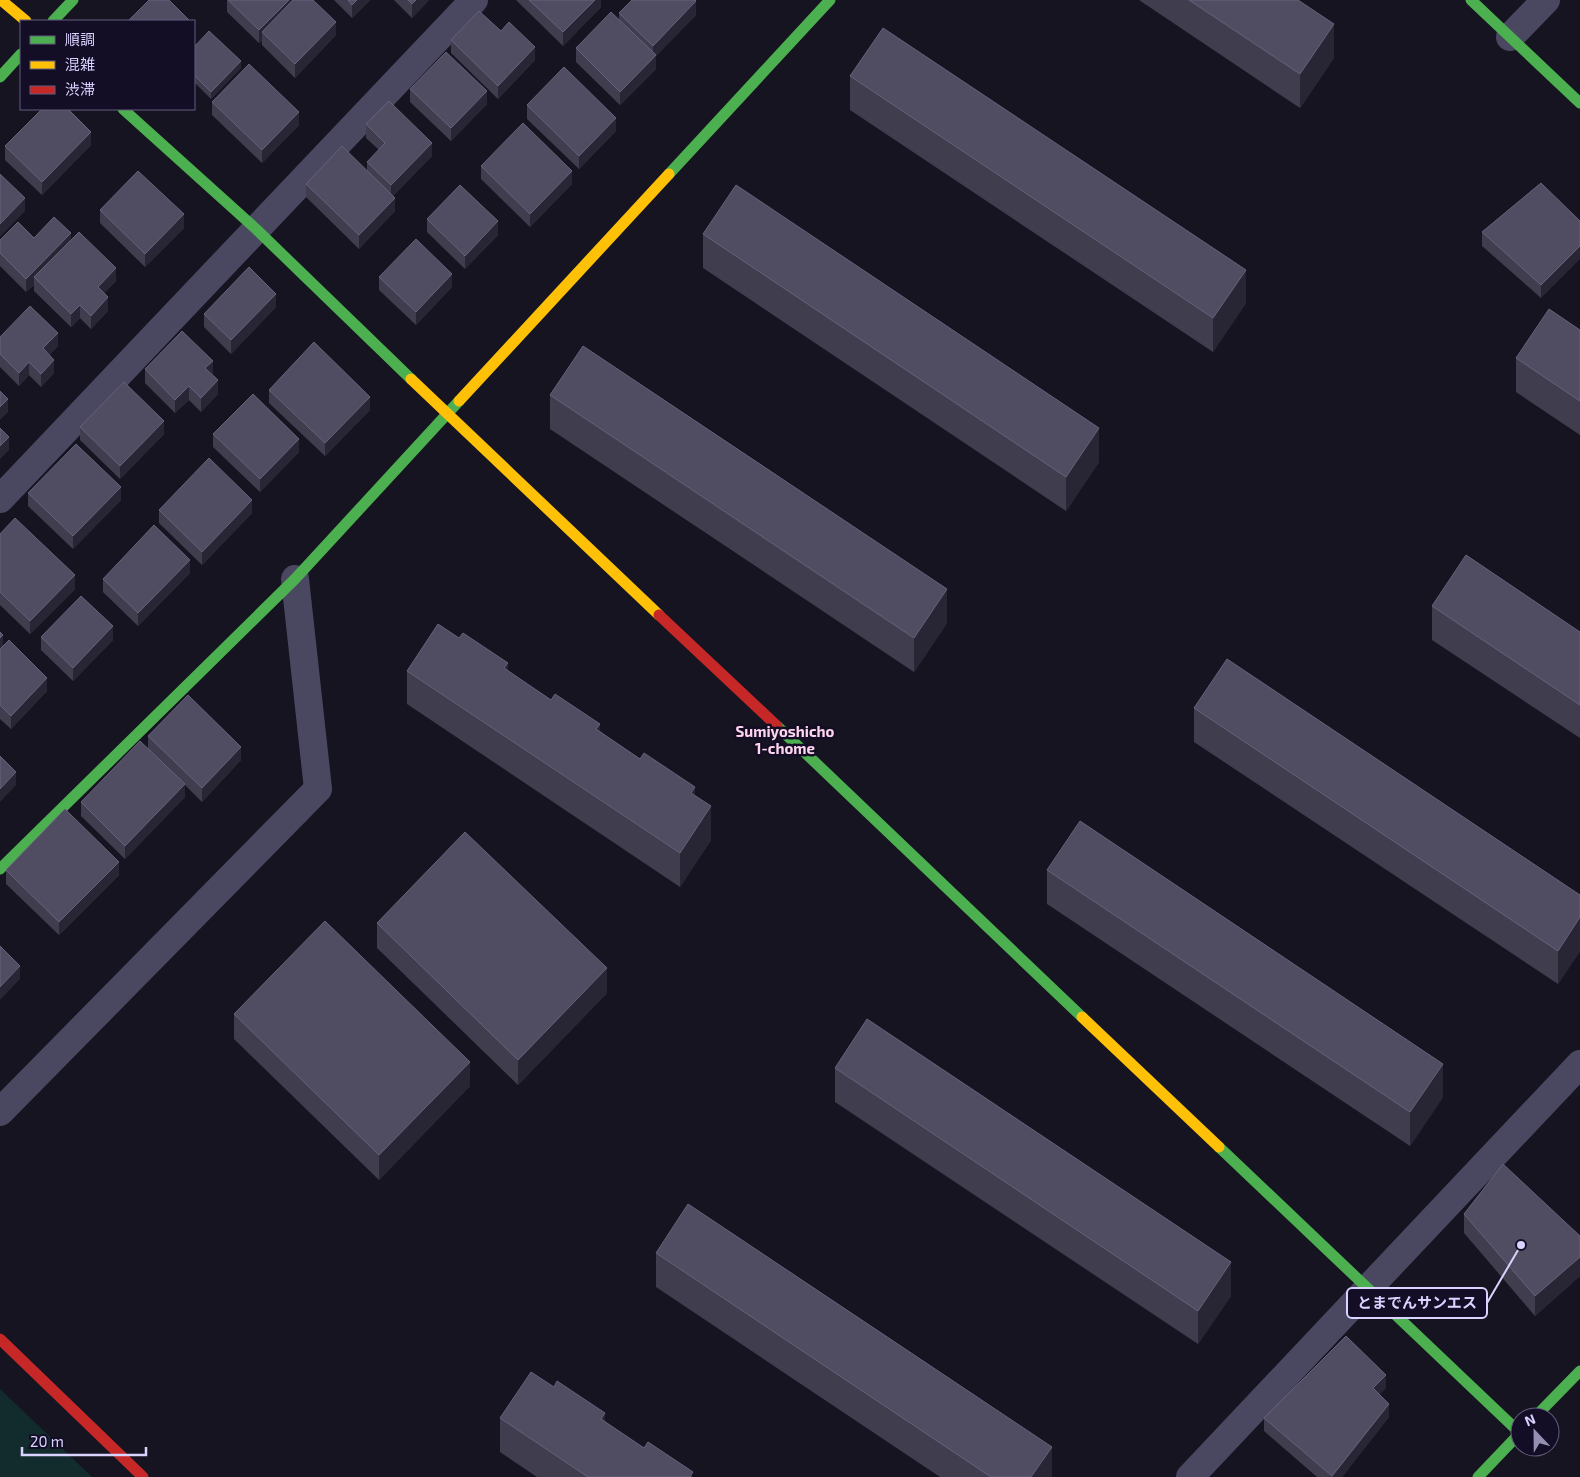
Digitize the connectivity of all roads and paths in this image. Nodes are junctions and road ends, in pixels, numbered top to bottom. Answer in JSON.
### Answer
{"nodes":[{"id":1,"x":1,"y":0,"type":"edge"},
{"id":2,"x":73,"y":0,"type":"edge"},
{"id":3,"x":474,"y":0,"type":"edge"},
{"id":4,"x":830,"y":0,"type":"edge"},
{"id":5,"x":1471,"y":0,"type":"edge"},
{"id":6,"x":1546,"y":0,"type":"edge"},
{"id":7,"x":25,"y":20,"type":"edge"},
{"id":8,"x":54,"y":20,"type":"edge"},
{"id":9,"x":1510,"y":37,"type":"junction"},
{"id":10,"x":20,"y":55,"type":"edge"},
{"id":11,"x":0,"y":77,"type":"edge"},
{"id":12,"x":1580,"y":103,"type":"edge"},
{"id":13,"x":124,"y":110,"type":"edge"},
{"id":14,"x":256,"y":229,"type":"junction"},
{"id":15,"x":448,"y":414,"type":"junction"},
{"id":16,"x":0,"y":499,"type":"edge"},
{"id":17,"x":295,"y":580,"type":"junction"},
{"id":18,"x":0,"y":869,"type":"edge"},
{"id":19,"x":1580,"y":1064,"type":"edge"},
{"id":20,"x":0,"y":1112,"type":"edge"},
{"id":21,"x":1368,"y":1287,"type":"junction"},
{"id":22,"x":0,"y":1339,"type":"edge"},
{"id":23,"x":1580,"y":1371,"type":"edge"},
{"id":24,"x":1545,"y":1407,"type":"edge"},
{"id":25,"x":1510,"y":1423,"type":"edge"},
{"id":26,"x":1510,"y":1443,"type":"edge"},
{"id":27,"x":143,"y":1477,"type":"edge"},
{"id":28,"x":1190,"y":1477,"type":"edge"},
{"id":29,"x":1478,"y":1477,"type":"edge"}],
"edges":[{"from":1,"to":7,"type":"street"},
{"from":2,"to":8,"type":"street"},
{"from":3,"to":14,"type":"street"},
{"from":4,"to":15,"type":"street"},
{"from":5,"to":9,"type":"street"},
{"from":6,"to":9,"type":"street"},
{"from":9,"to":12,"type":"street"},
{"from":10,"to":11,"type":"street"},
{"from":13,"to":14,"type":"street"},
{"from":14,"to":15,"type":"street"},
{"from":14,"to":16,"type":"street"},
{"from":15,"to":17,"type":"street"},
{"from":15,"to":21,"type":"street"},
{"from":17,"to":18,"type":"street"},
{"from":17,"to":20,"type":"street"},
{"from":19,"to":21,"type":"street"},
{"from":21,"to":25,"type":"street"},
{"from":21,"to":28,"type":"street"},
{"from":22,"to":27,"type":"street"},
{"from":23,"to":24,"type":"street"},
{"from":26,"to":29,"type":"street"}]}
